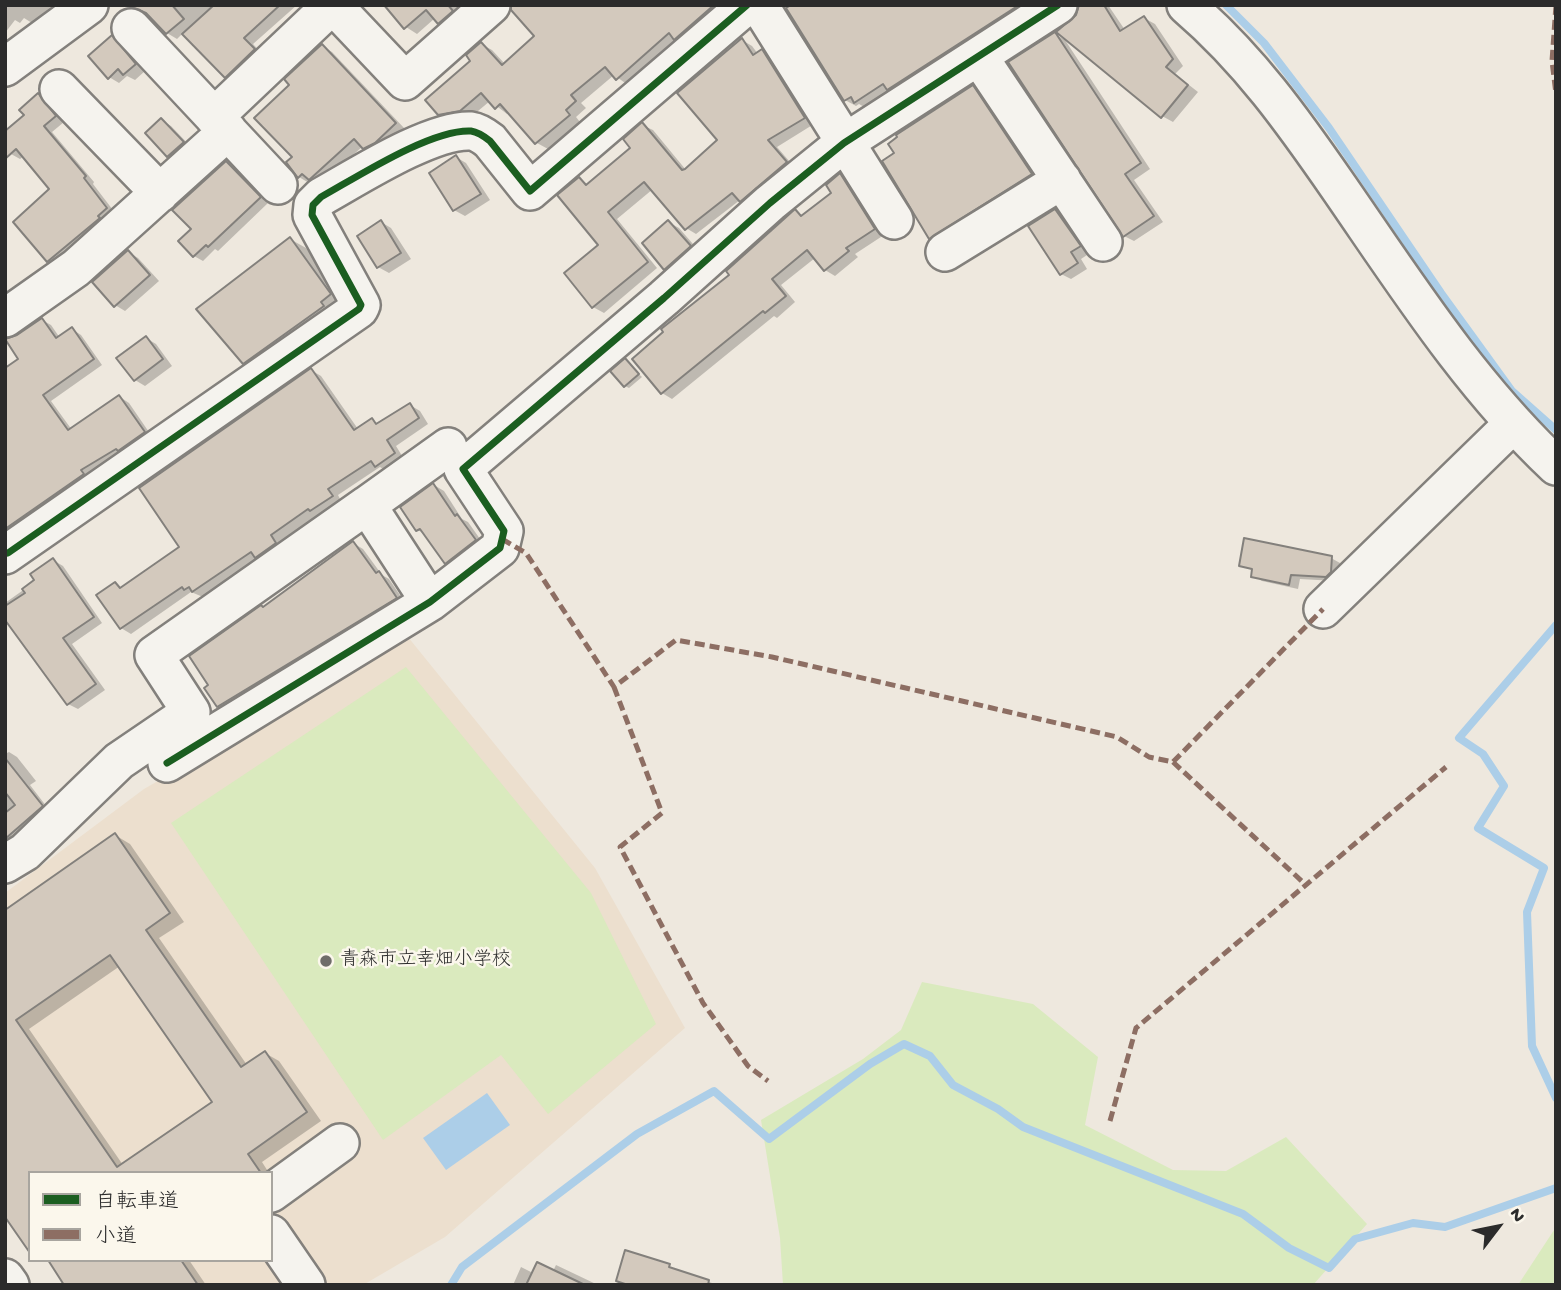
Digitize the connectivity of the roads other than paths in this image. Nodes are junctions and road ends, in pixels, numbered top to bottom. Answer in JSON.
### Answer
{"nodes":[{"id":1,"x":89,"y":5,"type":"edge"},
{"id":2,"x":332,"y":5,"type":"edge"},
{"id":3,"x":491,"y":5,"type":"edge"},
{"id":4,"x":747,"y":5,"type":"edge"},
{"id":5,"x":759,"y":5,"type":"edge"},
{"id":6,"x":1058,"y":5,"type":"edge"},
{"id":7,"x":1186,"y":5,"type":"edge"},
{"id":8,"x":131,"y":28,"type":"dead end"},
{"id":9,"x":979,"y":57,"type":"junction"},
{"id":10,"x":5,"y":67,"type":"edge"},
{"id":11,"x":59,"y":89,"type":"dead end"},
{"id":12,"x":221,"y":124,"type":"junction"},
{"id":13,"x":844,"y":143,"type":"junction"},
{"id":14,"x":1062,"y":180,"type":"junction"},
{"id":15,"x":278,"y":186,"type":"dead end"},
{"id":16,"x":160,"y":193,"type":"junction"},
{"id":17,"x":894,"y":220,"type":"dead end"},
{"id":18,"x":1104,"y":242,"type":"dead end"},
{"id":19,"x":945,"y":252,"type":"dead end"},
{"id":20,"x":5,"y":318,"type":"edge"},
{"id":21,"x":1513,"y":424,"type":"junction"},
{"id":22,"x":448,"y":447,"type":"dead end"},
{"id":23,"x":1556,"y":467,"type":"edge"},
{"id":24,"x":367,"y":505,"type":"junction"},
{"id":25,"x":7,"y":554,"type":"edge"},
{"id":26,"x":429,"y":602,"type":"junction"},
{"id":27,"x":1323,"y":609,"type":"dead end"},
{"id":28,"x":167,"y":763,"type":"dead end"},
{"id":29,"x":5,"y":864,"type":"edge"},
{"id":30,"x":340,"y":1143,"type":"dead end"},
{"id":31,"x":273,"y":1192,"type":"edge"},
{"id":32,"x":273,"y":1237,"type":"edge"},
{"id":33,"x":5,"y":1278,"type":"edge"},
{"id":34,"x":10,"y":1285,"type":"edge"},
{"id":35,"x":306,"y":1285,"type":"edge"}],
"edges":[{"from":1,"to":10,"type":"street"},
{"from":2,"to":3,"type":"street"},
{"from":2,"to":12,"type":"street"},
{"from":4,"to":25,"type":"street"},
{"from":5,"to":13,"type":"street"},
{"from":6,"to":9,"type":"street"},
{"from":7,"to":21,"type":"street"},
{"from":8,"to":12,"type":"street"},
{"from":9,"to":13,"type":"street"},
{"from":9,"to":14,"type":"street"},
{"from":11,"to":16,"type":"street"},
{"from":12,"to":15,"type":"street"},
{"from":12,"to":16,"type":"street"},
{"from":13,"to":17,"type":"street"},
{"from":13,"to":26,"type":"street"},
{"from":14,"to":18,"type":"street"},
{"from":14,"to":19,"type":"street"},
{"from":16,"to":20,"type":"street"},
{"from":21,"to":23,"type":"street"},
{"from":21,"to":27,"type":"street"},
{"from":22,"to":24,"type":"street"},
{"from":24,"to":26,"type":"street"},
{"from":24,"to":29,"type":"street"},
{"from":26,"to":28,"type":"street"},
{"from":30,"to":31,"type":"street"},
{"from":32,"to":35,"type":"street"},
{"from":33,"to":34,"type":"street"}]}
